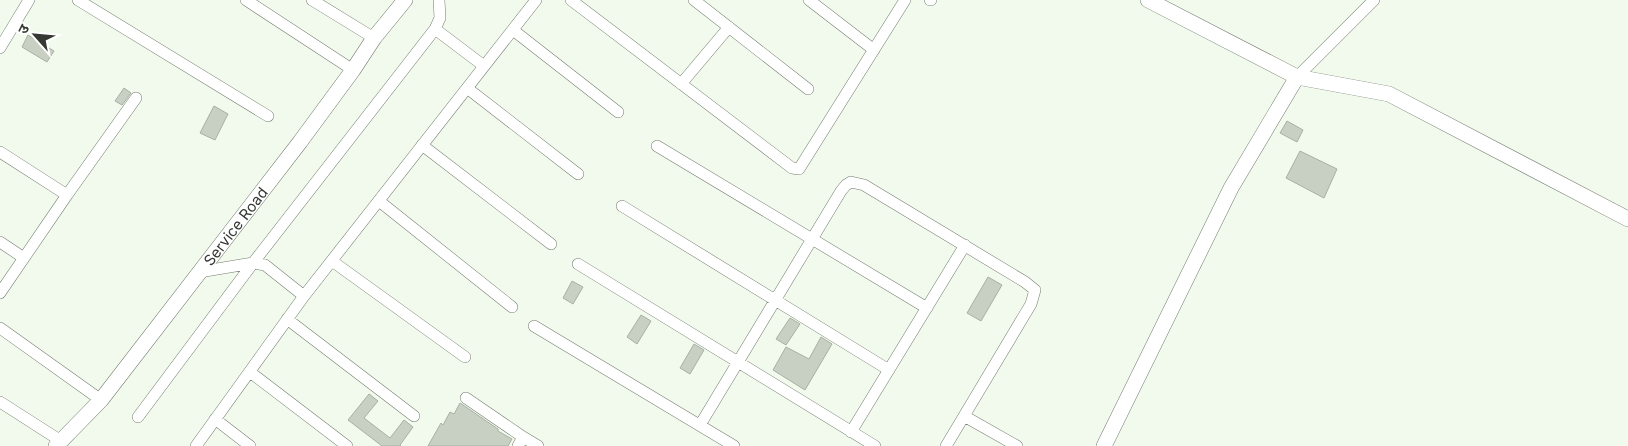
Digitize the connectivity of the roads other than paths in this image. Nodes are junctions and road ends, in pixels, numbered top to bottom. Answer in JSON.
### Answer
{"nodes":[{"id":1,"x":78,"y":0,"type":"edge"},
{"id":2,"x":246,"y":0,"type":"edge"},
{"id":3,"x":312,"y":0,"type":"edge"},
{"id":4,"x":405,"y":0,"type":"edge"},
{"id":5,"x":439,"y":0,"type":"edge"},
{"id":6,"x":536,"y":0,"type":"edge"},
{"id":7,"x":571,"y":0,"type":"edge"},
{"id":8,"x":694,"y":0,"type":"edge"},
{"id":9,"x":809,"y":0,"type":"edge"},
{"id":10,"x":905,"y":0,"type":"edge"},
{"id":11,"x":1148,"y":0,"type":"edge"},
{"id":12,"x":1374,"y":0,"type":"edge"},
{"id":13,"x":23,"y":2,"type":"edge"},
{"id":14,"x":729,"y":27,"type":"junction"},
{"id":15,"x":435,"y":29,"type":"junction"},
{"id":16,"x":513,"y":30,"type":"junction"},
{"id":17,"x":374,"y":38,"type":"junction"},
{"id":18,"x":0,"y":48,"type":"edge"},
{"id":19,"x":874,"y":50,"type":"junction"},
{"id":20,"x":484,"y":66,"type":"junction"},
{"id":21,"x":354,"y":70,"type":"junction"},
{"id":22,"x":1297,"y":77,"type":"junction"},
{"id":23,"x":681,"y":84,"type":"junction"},
{"id":24,"x":467,"y":88,"type":"junction"},
{"id":25,"x":808,"y":89,"type":"dead end"},
{"id":26,"x":136,"y":98,"type":"dead end"},
{"id":27,"x":618,"y":112,"type":"dead end"},
{"id":28,"x":268,"y":116,"type":"dead end"},
{"id":29,"x":422,"y":145,"type":"junction"},
{"id":30,"x":657,"y":146,"type":"dead end"},
{"id":31,"x":0,"y":152,"type":"edge"},
{"id":32,"x":578,"y":174,"type":"dead end"},
{"id":33,"x":67,"y":195,"type":"junction"},
{"id":34,"x":379,"y":201,"type":"junction"},
{"id":35,"x":622,"y":206,"type":"dead end"},
{"id":36,"x":1628,"y":219,"type":"edge"},
{"id":37,"x":813,"y":238,"type":"junction"},
{"id":38,"x":0,"y":242,"type":"edge"},
{"id":39,"x":551,"y":244,"type":"dead end"},
{"id":40,"x":965,"y":246,"type":"junction"},
{"id":41,"x":24,"y":258,"type":"junction"},
{"id":42,"x":332,"y":261,"type":"junction"},
{"id":43,"x":253,"y":263,"type":"junction"},
{"id":44,"x":578,"y":264,"type":"dead end"},
{"id":45,"x":199,"y":272,"type":"junction"},
{"id":46,"x":0,"y":293,"type":"edge"},
{"id":47,"x":304,"y":296,"type":"junction"},
{"id":48,"x":774,"y":300,"type":"junction"},
{"id":49,"x":512,"y":307,"type":"dead end"},
{"id":50,"x":927,"y":308,"type":"junction"},
{"id":51,"x":287,"y":319,"type":"junction"},
{"id":52,"x":534,"y":326,"type":"dead end"},
{"id":53,"x":0,"y":328,"type":"edge"},
{"id":54,"x":465,"y":358,"type":"dead end"},
{"id":55,"x":738,"y":363,"type":"junction"},
{"id":56,"x":889,"y":370,"type":"junction"},
{"id":57,"x":250,"y":372,"type":"junction"},
{"id":58,"x":466,"y":398,"type":"dead end"},
{"id":59,"x":101,"y":400,"type":"junction"},
{"id":60,"x":0,"y":402,"type":"edge"},
{"id":61,"x":414,"y":416,"type":"dead end"},
{"id":62,"x":964,"y":416,"type":"junction"},
{"id":63,"x":138,"y":417,"type":"dead end"},
{"id":64,"x":215,"y":419,"type":"junction"},
{"id":65,"x":700,"y":424,"type":"junction"},
{"id":66,"x":851,"y":432,"type":"junction"},
{"id":67,"x":521,"y":442,"type":"edge"},
{"id":68,"x":58,"y":443,"type":"edge"},
{"id":69,"x":196,"y":446,"type":"edge"},
{"id":70,"x":250,"y":446,"type":"edge"},
{"id":71,"x":347,"y":446,"type":"edge"},
{"id":72,"x":538,"y":446,"type":"edge"},
{"id":73,"x":734,"y":446,"type":"edge"},
{"id":74,"x":875,"y":446,"type":"edge"},
{"id":75,"x":946,"y":446,"type":"edge"},
{"id":76,"x":1017,"y":446,"type":"edge"},
{"id":77,"x":1104,"y":446,"type":"edge"}],
"edges":[{"from":1,"to":28,"type":"street"},
{"from":2,"to":21,"type":"street"},
{"from":3,"to":17,"type":"street"},
{"from":4,"to":17,"type":"street","name":"Service Road"},
{"from":5,"to":15,"type":"street"},
{"from":6,"to":16,"type":"street"},
{"from":7,"to":23,"type":"street"},
{"from":8,"to":14,"type":"street"},
{"from":9,"to":19,"type":"street"},
{"from":10,"to":19,"type":"street"},
{"from":11,"to":22,"type":"street"},
{"from":12,"to":22,"type":"street"},
{"from":13,"to":18,"type":"street"},
{"from":14,"to":23,"type":"street"},
{"from":14,"to":25,"type":"street"},
{"from":15,"to":20,"type":"street"},
{"from":15,"to":43,"type":"street"},
{"from":16,"to":20,"type":"street"},
{"from":16,"to":27,"type":"street"},
{"from":17,"to":21,"type":"street","name":"Service Road"},
{"from":19,"to":23,"type":"street"},
{"from":20,"to":24,"type":"street"},
{"from":21,"to":45,"type":"street","name":"Service Road"},
{"from":22,"to":36,"type":"street"},
{"from":22,"to":77,"type":"street"},
{"from":24,"to":29,"type":"street"},
{"from":24,"to":32,"type":"street"},
{"from":26,"to":33,"type":"street"},
{"from":29,"to":34,"type":"street"},
{"from":29,"to":39,"type":"street"},
{"from":30,"to":37,"type":"street"},
{"from":31,"to":33,"type":"street"},
{"from":33,"to":41,"type":"street"},
{"from":34,"to":42,"type":"street"},
{"from":34,"to":49,"type":"street"},
{"from":35,"to":48,"type":"street"},
{"from":37,"to":40,"type":"street"},
{"from":37,"to":48,"type":"street"},
{"from":37,"to":50,"type":"street"},
{"from":38,"to":41,"type":"street"},
{"from":40,"to":50,"type":"street"},
{"from":40,"to":62,"type":"street"},
{"from":41,"to":46,"type":"street"},
{"from":42,"to":47,"type":"street"},
{"from":42,"to":54,"type":"street"},
{"from":43,"to":45,"type":"street"},
{"from":43,"to":47,"type":"street"},
{"from":43,"to":63,"type":"street"},
{"from":44,"to":55,"type":"street"},
{"from":45,"to":59,"type":"street","name":"Service Road"},
{"from":47,"to":51,"type":"street"},
{"from":48,"to":55,"type":"street"},
{"from":48,"to":56,"type":"street"},
{"from":50,"to":56,"type":"street"},
{"from":51,"to":57,"type":"street"},
{"from":51,"to":61,"type":"street"},
{"from":52,"to":65,"type":"street"},
{"from":53,"to":59,"type":"street"},
{"from":55,"to":65,"type":"street"},
{"from":55,"to":66,"type":"street"},
{"from":56,"to":66,"type":"street"},
{"from":57,"to":64,"type":"street"},
{"from":57,"to":71,"type":"street"},
{"from":58,"to":67,"type":"street"},
{"from":59,"to":68,"type":"street","name":"Service Road"},
{"from":60,"to":68,"type":"street"},
{"from":62,"to":75,"type":"street"},
{"from":62,"to":76,"type":"street"},
{"from":64,"to":69,"type":"street"},
{"from":64,"to":70,"type":"street"},
{"from":65,"to":73,"type":"street"},
{"from":66,"to":74,"type":"street"},
{"from":67,"to":72,"type":"street"}]}
